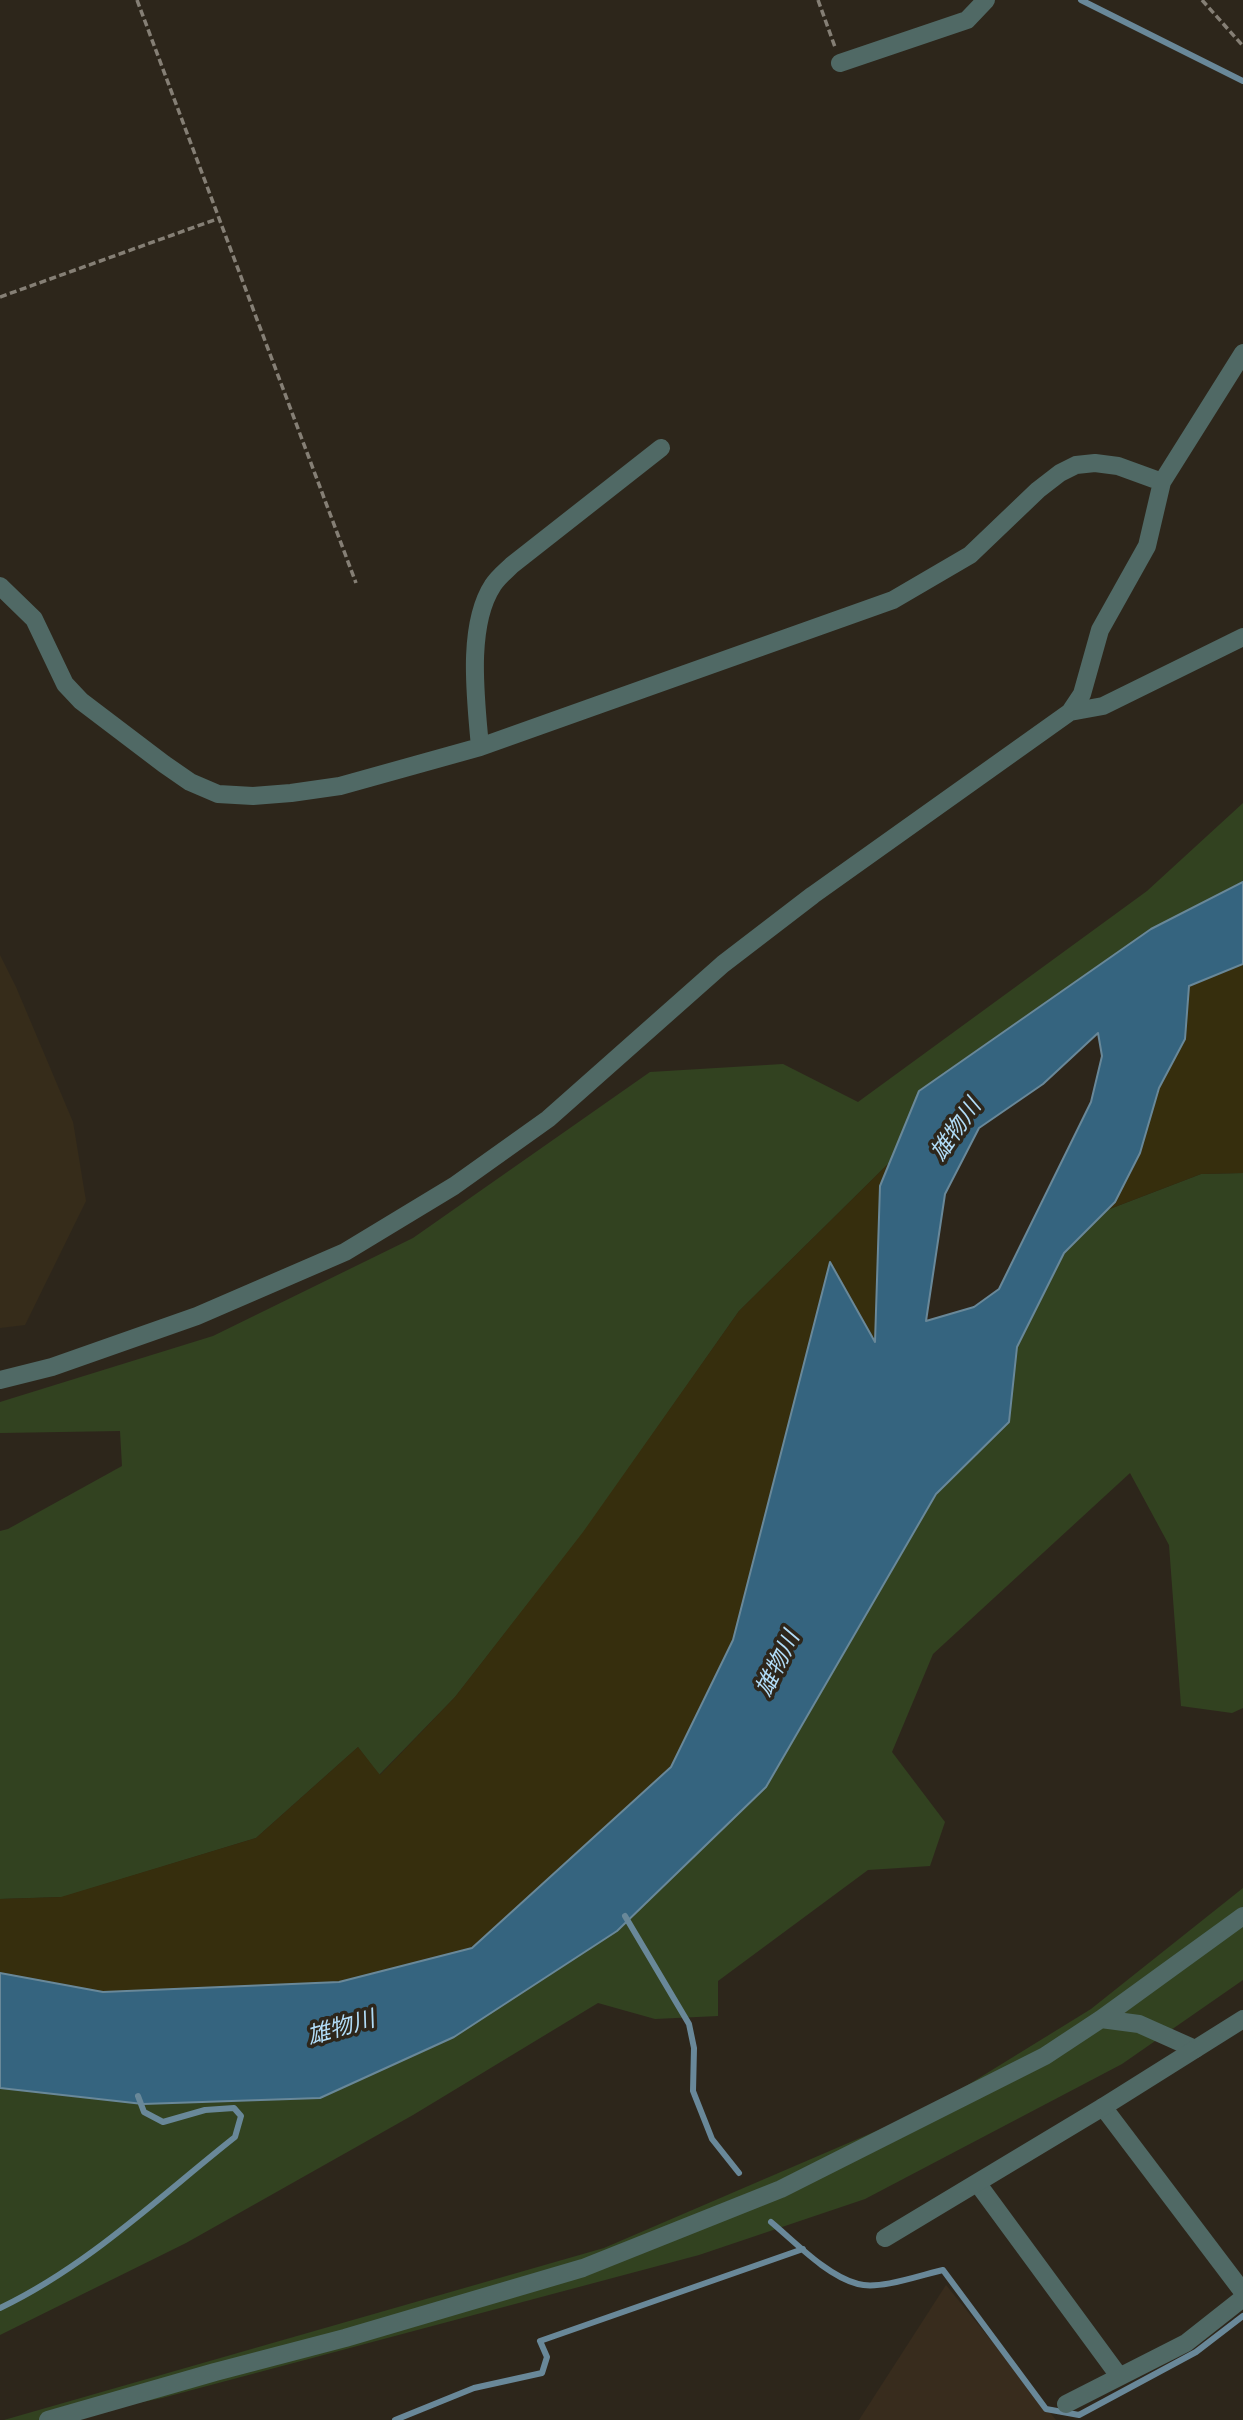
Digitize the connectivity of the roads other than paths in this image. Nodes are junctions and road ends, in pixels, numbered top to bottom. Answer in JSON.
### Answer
{"nodes":[{"id":1,"x":985,"y":0,"type":"edge"},
{"id":2,"x":840,"y":63,"type":"road end"},
{"id":3,"x":1243,"y":353,"type":"edge"},
{"id":4,"x":661,"y":448,"type":"dead end"},
{"id":5,"x":1162,"y":482,"type":"junction"},
{"id":6,"x":0,"y":586,"type":"edge"},
{"id":7,"x":1243,"y":637,"type":"edge"},
{"id":8,"x":1070,"y":712,"type":"junction"},
{"id":9,"x":480,"y":747,"type":"junction"},
{"id":10,"x":0,"y":1380,"type":"edge"},
{"id":11,"x":1243,"y":1916,"type":"edge"},
{"id":12,"x":1101,"y":2019,"type":"junction"},
{"id":13,"x":1241,"y":2025,"type":"edge"},
{"id":14,"x":1195,"y":2049,"type":"junction"},
{"id":15,"x":1103,"y":2108,"type":"junction"},
{"id":16,"x":978,"y":2184,"type":"junction"},
{"id":17,"x":885,"y":2238,"type":"dead end"},
{"id":18,"x":1243,"y":2292,"type":"edge"},
{"id":19,"x":1243,"y":2298,"type":"edge"},
{"id":20,"x":1119,"y":2376,"type":"junction"},
{"id":21,"x":1066,"y":2404,"type":"dead end"},
{"id":22,"x":48,"y":2420,"type":"edge"}],
"edges":[{"from":1,"to":2,"type":"street"},
{"from":3,"to":5,"type":"street"},
{"from":4,"to":9,"type":"street"},
{"from":5,"to":8,"type":"street"},
{"from":5,"to":9,"type":"street"},
{"from":6,"to":9,"type":"street"},
{"from":7,"to":8,"type":"street"},
{"from":8,"to":10,"type":"street"},
{"from":11,"to":12,"type":"street"},
{"from":12,"to":14,"type":"street"},
{"from":12,"to":22,"type":"street"},
{"from":13,"to":14,"type":"street"},
{"from":14,"to":15,"type":"street"},
{"from":15,"to":16,"type":"street"},
{"from":15,"to":18,"type":"street"},
{"from":16,"to":17,"type":"street"},
{"from":16,"to":20,"type":"street"},
{"from":19,"to":20,"type":"street"},
{"from":20,"to":21,"type":"street"}]}
